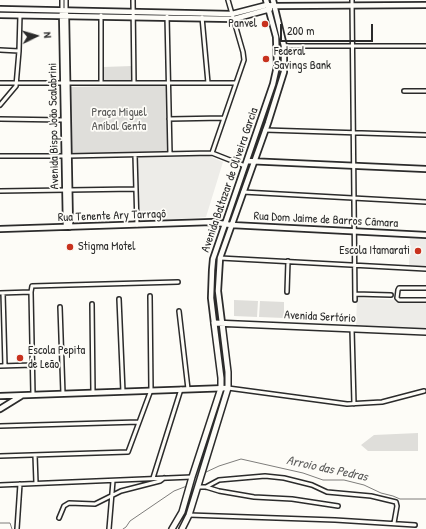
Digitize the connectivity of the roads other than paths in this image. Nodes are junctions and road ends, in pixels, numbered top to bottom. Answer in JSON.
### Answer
{"nodes":[{"id":1,"x":62,"y":0,"type":"edge"},
{"id":2,"x":66,"y":0,"type":"edge"},
{"id":3,"x":133,"y":0,"type":"edge"},
{"id":4,"x":228,"y":0,"type":"edge"},
{"id":5,"x":273,"y":0,"type":"edge"},
{"id":6,"x":352,"y":2,"type":"edge"},
{"id":7,"x":304,"y":3,"type":"edge"},
{"id":8,"x":319,"y":3,"type":"edge"},
{"id":9,"x":267,"y":5,"type":"edge"},
{"id":10,"x":426,"y":5,"type":"edge"},
{"id":11,"x":275,"y":6,"type":"junction"},
{"id":12,"x":0,"y":9,"type":"edge"},
{"id":13,"x":20,"y":9,"type":"junction"},
{"id":14,"x":64,"y":10,"type":"junction"},
{"id":15,"x":100,"y":11,"type":"junction"},
{"id":16,"x":133,"y":11,"type":"junction"},
{"id":17,"x":167,"y":12,"type":"junction"},
{"id":18,"x":202,"y":13,"type":"junction"},
{"id":19,"x":232,"y":14,"type":"junction"},
{"id":20,"x":0,"y":15,"type":"edge"},
{"id":21,"x":20,"y":15,"type":"junction"},
{"id":22,"x":64,"y":16,"type":"junction"},
{"id":23,"x":100,"y":16,"type":"junction"},
{"id":24,"x":133,"y":17,"type":"junction"},
{"id":25,"x":167,"y":18,"type":"junction"},
{"id":26,"x":202,"y":19,"type":"junction"},
{"id":27,"x":234,"y":19,"type":"junction"},
{"id":28,"x":284,"y":46,"type":"junction"},
{"id":29,"x":352,"y":46,"type":"junction"},
{"id":30,"x":426,"y":46,"type":"edge"},
{"id":31,"x":0,"y":50,"type":"edge"},
{"id":32,"x":19,"y":51,"type":"junction"},
{"id":33,"x":16,"y":83,"type":"junction"},
{"id":34,"x":65,"y":83,"type":"junction"},
{"id":35,"x":101,"y":83,"type":"junction"},
{"id":36,"x":134,"y":83,"type":"junction"},
{"id":37,"x":168,"y":83,"type":"junction"},
{"id":38,"x":208,"y":83,"type":"junction"},
{"id":39,"x":0,"y":84,"type":"edge"},
{"id":40,"x":236,"y":84,"type":"junction"},
{"id":41,"x":404,"y":91,"type":"dead end"},
{"id":42,"x":426,"y":91,"type":"edge"},
{"id":43,"x":0,"y":105,"type":"edge"},
{"id":44,"x":224,"y":118,"type":"junction"},
{"id":45,"x":0,"y":119,"type":"edge"},
{"id":46,"x":169,"y":119,"type":"junction"},
{"id":47,"x":66,"y":120,"type":"junction"},
{"id":48,"x":265,"y":130,"type":"junction"},
{"id":49,"x":354,"y":133,"type":"junction"},
{"id":50,"x":426,"y":135,"type":"edge"},
{"id":51,"x":170,"y":154,"type":"junction"},
{"id":52,"x":212,"y":154,"type":"junction"},
{"id":53,"x":135,"y":155,"type":"junction"},
{"id":54,"x":0,"y":156,"type":"edge"},
{"id":55,"x":66,"y":156,"type":"junction"},
{"id":56,"x":254,"y":161,"type":"junction"},
{"id":57,"x":246,"y":163,"type":"junction"},
{"id":58,"x":354,"y":166,"type":"junction"},
{"id":59,"x":426,"y":168,"type":"edge"},
{"id":60,"x":136,"y":189,"type":"junction"},
{"id":61,"x":67,"y":190,"type":"junction"},
{"id":62,"x":0,"y":191,"type":"edge"},
{"id":63,"x":244,"y":192,"type":"junction"},
{"id":64,"x":354,"y":198,"type":"junction"},
{"id":65,"x":426,"y":202,"type":"edge"},
{"id":66,"x":225,"y":224,"type":"junction"},
{"id":67,"x":137,"y":225,"type":"junction"},
{"id":68,"x":231,"y":225,"type":"junction"},
{"id":69,"x":68,"y":227,"type":"junction"},
{"id":70,"x":0,"y":229,"type":"edge"},
{"id":71,"x":354,"y":231,"type":"junction"},
{"id":72,"x":426,"y":235,"type":"edge"},
{"id":73,"x":220,"y":258,"type":"junction"},
{"id":74,"x":288,"y":261,"type":"junction"},
{"id":75,"x":354,"y":264,"type":"junction"},
{"id":76,"x":426,"y":269,"type":"edge"},
{"id":77,"x":178,"y":282,"type":"dead end"},
{"id":78,"x":426,"y":288,"type":"edge"},
{"id":79,"x":30,"y":292,"type":"junction"},
{"id":80,"x":288,"y":292,"type":"dead end"},
{"id":81,"x":1,"y":293,"type":"edge"},
{"id":82,"x":355,"y":294,"type":"junction"},
{"id":83,"x":391,"y":295,"type":"dead end"},
{"id":84,"x":150,"y":296,"type":"dead end"},
{"id":85,"x":119,"y":299,"type":"dead end"},
{"id":86,"x":355,"y":300,"type":"dead end"},
{"id":87,"x":426,"y":300,"type":"edge"},
{"id":88,"x":92,"y":304,"type":"dead end"},
{"id":89,"x":60,"y":307,"type":"dead end"},
{"id":90,"x":178,"y":311,"type":"dead end"},
{"id":91,"x":214,"y":323,"type":"junction"},
{"id":92,"x":222,"y":323,"type":"junction"},
{"id":93,"x":352,"y":329,"type":"junction"},
{"id":94,"x":426,"y":332,"type":"edge"},
{"id":95,"x":4,"y":343,"type":"junction"},
{"id":96,"x":0,"y":344,"type":"edge"},
{"id":97,"x":33,"y":365,"type":"junction"},
{"id":98,"x":0,"y":366,"type":"edge"},
{"id":99,"x":5,"y":366,"type":"junction"},
{"id":100,"x":221,"y":388,"type":"junction"},
{"id":101,"x":231,"y":388,"type":"junction"},
{"id":102,"x":181,"y":389,"type":"junction"},
{"id":103,"x":188,"y":389,"type":"junction"},
{"id":104,"x":151,"y":390,"type":"junction"},
{"id":105,"x":424,"y":391,"type":"dead end"},
{"id":106,"x":123,"y":392,"type":"junction"},
{"id":107,"x":93,"y":393,"type":"junction"},
{"id":108,"x":63,"y":394,"type":"junction"},
{"id":109,"x":23,"y":395,"type":"junction"},
{"id":110,"x":33,"y":395,"type":"junction"},
{"id":111,"x":0,"y":396,"type":"edge"},
{"id":112,"x":354,"y":404,"type":"junction"},
{"id":113,"x":0,"y":409,"type":"edge"},
{"id":114,"x":139,"y":422,"type":"junction"},
{"id":115,"x":0,"y":426,"type":"edge"},
{"id":116,"x":35,"y":455,"type":"junction"},
{"id":117,"x":0,"y":456,"type":"edge"},
{"id":118,"x":153,"y":478,"type":"junction"},
{"id":119,"x":164,"y":478,"type":"junction"},
{"id":120,"x":192,"y":478,"type":"junction"},
{"id":121,"x":113,"y":481,"type":"junction"},
{"id":122,"x":36,"y":483,"type":"junction"},
{"id":123,"x":20,"y":484,"type":"junction"},
{"id":124,"x":0,"y":485,"type":"edge"},
{"id":125,"x":198,"y":487,"type":"junction"},
{"id":126,"x":206,"y":487,"type":"junction"},
{"id":127,"x":112,"y":495,"type":"junction"},
{"id":128,"x":338,"y":506,"type":"dead end"},
{"id":129,"x":189,"y":515,"type":"junction"},
{"id":130,"x":59,"y":518,"type":"dead end"},
{"id":131,"x":394,"y":523,"type":"junction"},
{"id":132,"x":415,"y":525,"type":"dead end"},
{"id":133,"x":17,"y":529,"type":"edge"},
{"id":134,"x":109,"y":529,"type":"edge"},
{"id":135,"x":172,"y":529,"type":"edge"},
{"id":136,"x":182,"y":529,"type":"edge"}],
"edges":[{"from":1,"to":14,"type":"street","name":"Avenida Bispo João Scalabrini"},
{"from":2,"to":14,"type":"street","name":"Avenida Bispo João Scalabrini"},
{"from":3,"to":16,"type":"street"},
{"from":4,"to":19,"type":"street"},
{"from":5,"to":11,"type":"main road","name":"Avenida Baltazar de Oliveira Garcia"},
{"from":6,"to":8,"type":"main road"},
{"from":6,"to":10,"type":"main road"},
{"from":6,"to":29,"type":"street"},
{"from":7,"to":8,"type":"main road"},
{"from":7,"to":11,"type":"main road"},
{"from":9,"to":11,"type":"main road"},
{"from":9,"to":19,"type":"main road"},
{"from":9,"to":27,"type":"main road"},
{"from":9,"to":57,"type":"main road","name":"Avenida Baltazar de Oliveira Garcia"},
{"from":11,"to":28,"type":"main road","name":"Avenida Baltazar de Oliveira Garcia"},
{"from":12,"to":13,"type":"main road"},
{"from":13,"to":14,"type":"main road"},
{"from":13,"to":21,"type":"street"},
{"from":14,"to":15,"type":"main road"},
{"from":14,"to":22,"type":"main road","name":"Avenida Bispo João Scalabrini"},
{"from":15,"to":16,"type":"main road"},
{"from":15,"to":23,"type":"street"},
{"from":16,"to":17,"type":"main road"},
{"from":16,"to":24,"type":"street"},
{"from":17,"to":18,"type":"main road"},
{"from":17,"to":25,"type":"street"},
{"from":18,"to":19,"type":"main road"},
{"from":18,"to":26,"type":"street"},
{"from":19,"to":27,"type":"street"},
{"from":20,"to":21,"type":"main road"},
{"from":21,"to":22,"type":"main road"},
{"from":21,"to":32,"type":"street"},
{"from":22,"to":23,"type":"main road"},
{"from":22,"to":34,"type":"main road","name":"Avenida Bispo João Scalabrini"},
{"from":23,"to":24,"type":"main road"},
{"from":23,"to":35,"type":"street"},
{"from":24,"to":25,"type":"main road"},
{"from":24,"to":36,"type":"street"},
{"from":25,"to":26,"type":"main road"},
{"from":25,"to":37,"type":"street"},
{"from":26,"to":27,"type":"main road"},
{"from":26,"to":38,"type":"street"},
{"from":27,"to":40,"type":"street"},
{"from":28,"to":29,"type":"street"},
{"from":28,"to":48,"type":"main road","name":"Avenida Baltazar de Oliveira Garcia"},
{"from":29,"to":30,"type":"street"},
{"from":29,"to":49,"type":"street"},
{"from":31,"to":32,"type":"street"},
{"from":32,"to":33,"type":"street"},
{"from":33,"to":34,"type":"street"},
{"from":33,"to":39,"type":"street"},
{"from":33,"to":43,"type":"street"},
{"from":34,"to":35,"type":"street"},
{"from":34,"to":47,"type":"main road","name":"Avenida Bispo João Scalabrini"},
{"from":35,"to":36,"type":"street"},
{"from":36,"to":37,"type":"street"},
{"from":37,"to":38,"type":"street"},
{"from":37,"to":46,"type":"street"},
{"from":38,"to":40,"type":"street"},
{"from":40,"to":44,"type":"street"},
{"from":41,"to":42,"type":"street"},
{"from":44,"to":46,"type":"street"},
{"from":44,"to":52,"type":"street"},
{"from":45,"to":47,"type":"street"},
{"from":46,"to":51,"type":"street"},
{"from":47,"to":55,"type":"main road","name":"Avenida Bispo João Scalabrini"},
{"from":48,"to":49,"type":"street"},
{"from":48,"to":56,"type":"main road","name":"Avenida Baltazar de Oliveira Garcia"},
{"from":49,"to":50,"type":"street"},
{"from":49,"to":58,"type":"street"},
{"from":51,"to":52,"type":"street"},
{"from":51,"to":53,"type":"street"},
{"from":52,"to":57,"type":"street"},
{"from":53,"to":55,"type":"street"},
{"from":53,"to":60,"type":"street"},
{"from":54,"to":55,"type":"street"},
{"from":55,"to":61,"type":"main road","name":"Avenida Bispo João Scalabrini"},
{"from":56,"to":57,"type":"main road"},
{"from":56,"to":58,"type":"main road"},
{"from":56,"to":63,"type":"main road","name":"Avenida Baltazar de Oliveira Garcia"},
{"from":57,"to":66,"type":"main road","name":"Avenida Baltazar de Oliveira Garcia"},
{"from":58,"to":59,"type":"main road"},
{"from":58,"to":64,"type":"street"},
{"from":60,"to":61,"type":"street"},
{"from":60,"to":67,"type":"street"},
{"from":61,"to":62,"type":"street"},
{"from":61,"to":69,"type":"main road","name":"Avenida Bispo João Scalabrini"},
{"from":63,"to":64,"type":"street"},
{"from":63,"to":68,"type":"main road","name":"Avenida Baltazar de Oliveira Garcia"},
{"from":64,"to":65,"type":"street"},
{"from":64,"to":71,"type":"street"},
{"from":66,"to":67,"type":"main road","name":"Rua Tenente Ary Tarragô"},
{"from":66,"to":68,"type":"main road","name":"Rua Dom Jaime de Barros Câmara"},
{"from":66,"to":91,"type":"main road","name":"Avenida Baltazar de Oliveira Garcia"},
{"from":67,"to":69,"type":"main road","name":"Rua Tenente Ary Tarragô"},
{"from":68,"to":71,"type":"main road","name":"Rua Dom Jaime de Barros Câmara"},
{"from":68,"to":73,"type":"main road","name":"Avenida Baltazar de Oliveira Garcia"},
{"from":69,"to":70,"type":"main road","name":"Rua Tenente Ary Tarragô"},
{"from":71,"to":72,"type":"main road","name":"Rua Dom Jaime de Barros Câmara"},
{"from":71,"to":75,"type":"street"},
{"from":73,"to":74,"type":"street"},
{"from":73,"to":92,"type":"main road","name":"Avenida Baltazar de Oliveira Garcia"},
{"from":74,"to":75,"type":"street"},
{"from":74,"to":80,"type":"street"},
{"from":75,"to":76,"type":"street"},
{"from":75,"to":82,"type":"street"},
{"from":77,"to":79,"type":"street"},
{"from":78,"to":87,"type":"street"},
{"from":79,"to":81,"type":"street"},
{"from":79,"to":97,"type":"street"},
{"from":81,"to":95,"type":"street"},
{"from":82,"to":83,"type":"street"},
{"from":82,"to":86,"type":"street"},
{"from":84,"to":104,"type":"street"},
{"from":85,"to":106,"type":"street"},
{"from":88,"to":107,"type":"street"},
{"from":89,"to":108,"type":"street"},
{"from":90,"to":103,"type":"street"},
{"from":91,"to":92,"type":"main road","name":"Avenida Sertório"},
{"from":91,"to":100,"type":"main road","name":"Avenida Baltazar de Oliveira Garcia"},
{"from":92,"to":93,"type":"main road","name":"Avenida Sertório"},
{"from":92,"to":101,"type":"main road","name":"Avenida Baltazar de Oliveira Garcia"},
{"from":93,"to":94,"type":"main road","name":"Avenida Sertório"},
{"from":93,"to":112,"type":"street"},
{"from":95,"to":96,"type":"street"},
{"from":95,"to":99,"type":"street"},
{"from":97,"to":99,"type":"street"},
{"from":97,"to":110,"type":"street"},
{"from":98,"to":99,"type":"street"},
{"from":100,"to":101,"type":"main road"},
{"from":100,"to":103,"type":"main road"},
{"from":100,"to":120,"type":"main road","name":"Avenida Baltazar de Oliveira Garcia"},
{"from":101,"to":112,"type":"street"},
{"from":101,"to":125,"type":"main road","name":"Avenida Baltazar de Oliveira Garcia"},
{"from":102,"to":103,"type":"main road"},
{"from":102,"to":104,"type":"main road"},
{"from":102,"to":118,"type":"street"},
{"from":104,"to":106,"type":"main road"},
{"from":104,"to":114,"type":"street"},
{"from":105,"to":112,"type":"street"},
{"from":106,"to":107,"type":"main road"},
{"from":107,"to":108,"type":"main road"},
{"from":108,"to":110,"type":"main road"},
{"from":109,"to":110,"type":"main road"},
{"from":109,"to":111,"type":"main road"},
{"from":109,"to":113,"type":"main road"},
{"from":114,"to":115,"type":"street"},
{"from":114,"to":116,"type":"street"},
{"from":116,"to":117,"type":"street"},
{"from":116,"to":122,"type":"street"},
{"from":118,"to":119,"type":"street"},
{"from":118,"to":121,"type":"street"},
{"from":119,"to":120,"type":"street"},
{"from":119,"to":127,"type":"street"},
{"from":120,"to":135,"type":"main road","name":"Avenida Baltazar de Oliveira Garcia"},
{"from":121,"to":122,"type":"street"},
{"from":121,"to":127,"type":"street"},
{"from":122,"to":123,"type":"street"},
{"from":123,"to":124,"type":"street"},
{"from":123,"to":133,"type":"street"},
{"from":125,"to":126,"type":"street"},
{"from":125,"to":129,"type":"main road","name":"Avenida Baltazar de Oliveira Garcia"},
{"from":126,"to":128,"type":"street"},
{"from":126,"to":131,"type":"street"},
{"from":127,"to":130,"type":"street"},
{"from":127,"to":134,"type":"street"},
{"from":129,"to":131,"type":"street"},
{"from":129,"to":136,"type":"main road","name":"Avenida Baltazar de Oliveira Garcia"},
{"from":131,"to":132,"type":"street"}]}
